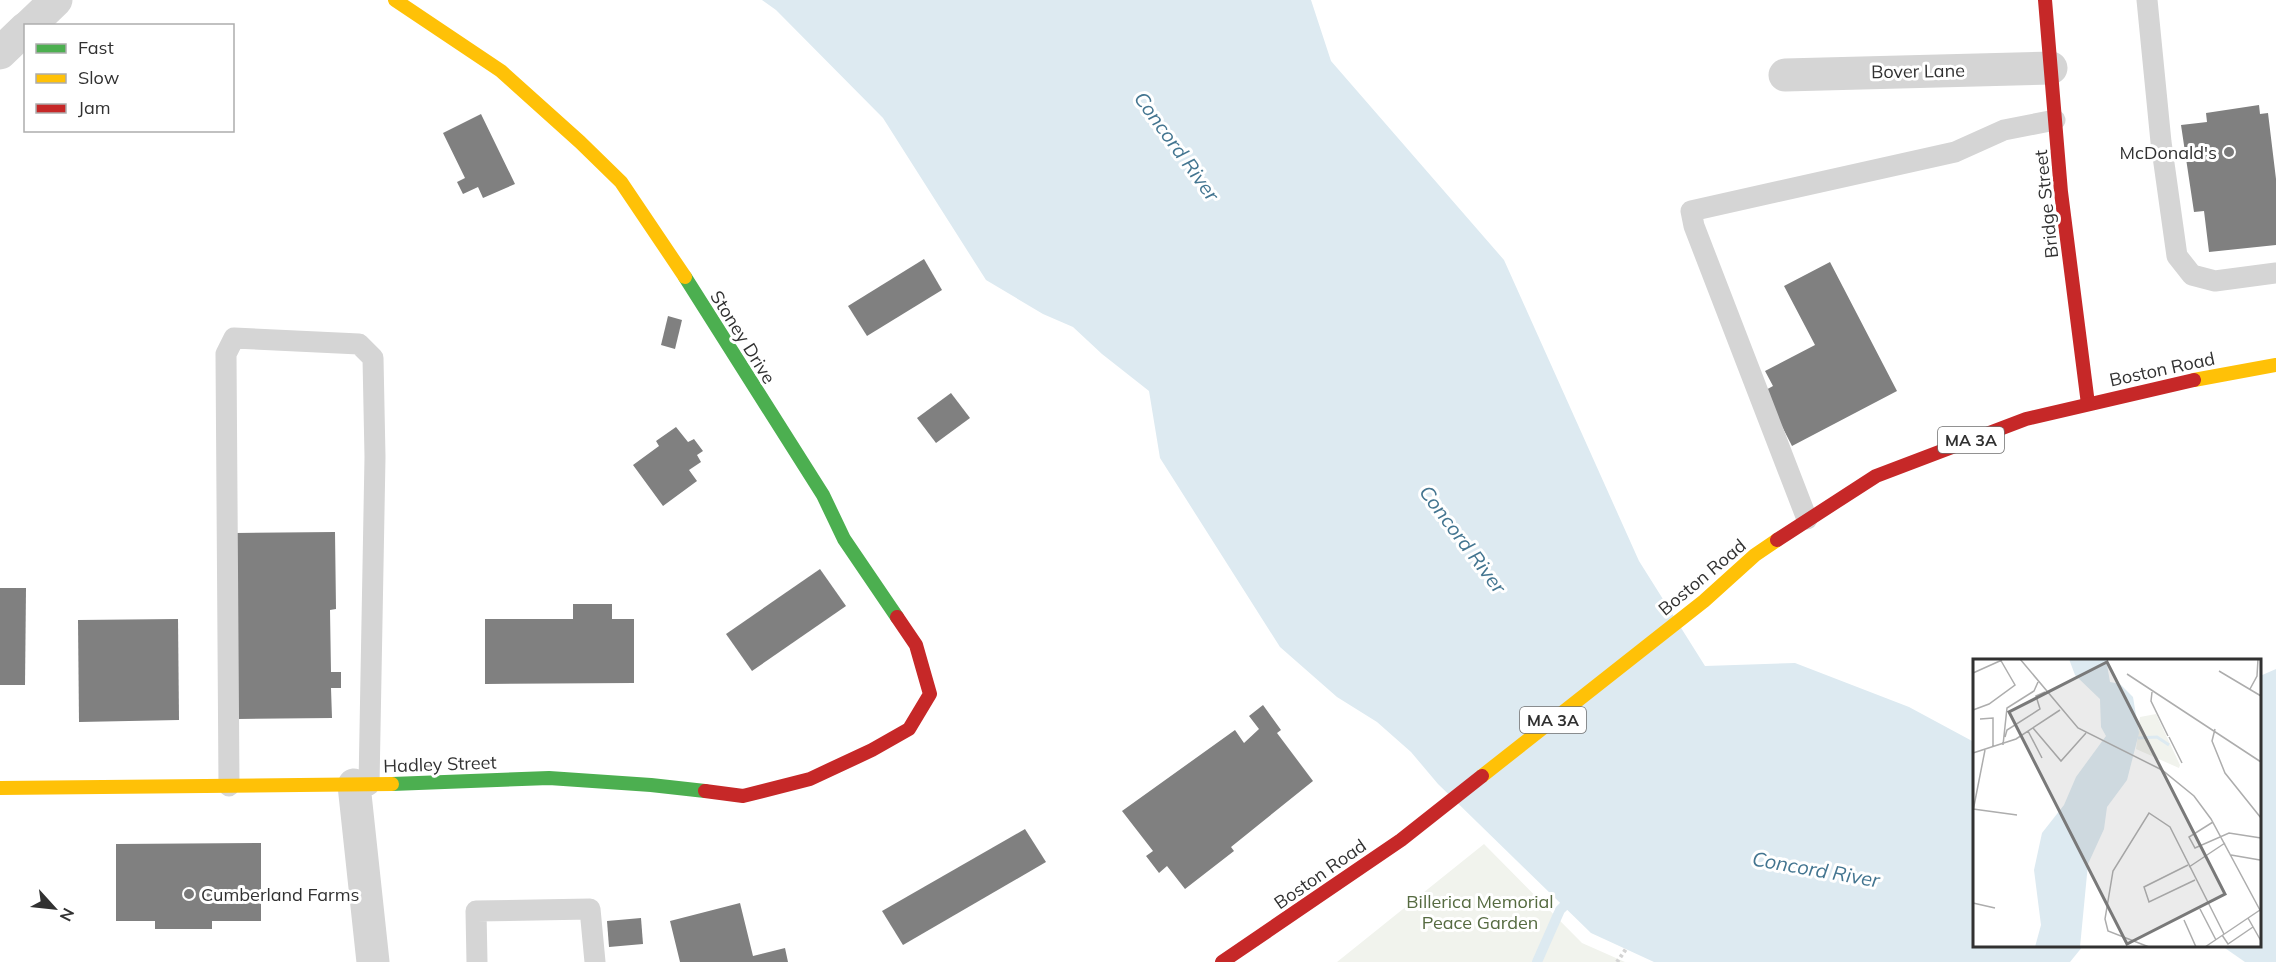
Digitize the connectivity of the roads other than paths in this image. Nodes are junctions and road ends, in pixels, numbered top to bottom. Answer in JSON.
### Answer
{"nodes":[{"id":1,"x":56,"y":0,"type":"edge"},
{"id":2,"x":395,"y":0,"type":"edge"},
{"id":3,"x":2045,"y":0,"type":"edge"},
{"id":4,"x":2147,"y":0,"type":"edge"},
{"id":5,"x":30,"y":24,"type":"edge"},
{"id":6,"x":24,"y":30,"type":"edge"},
{"id":7,"x":0,"y":52,"type":"edge"},
{"id":8,"x":2051,"y":68,"type":"junction"},
{"id":9,"x":1785,"y":75,"type":"dead end"},
{"id":10,"x":2055,"y":120,"type":"junction"},
{"id":11,"x":2276,"y":273,"type":"edge"},
{"id":12,"x":2276,"y":365,"type":"edge"},
{"id":13,"x":2088,"y":404,"type":"junction"},
{"id":14,"x":1808,"y":519,"type":"junction"},
{"id":15,"x":872,"y":750,"type":"joint"},
{"id":16,"x":362,"y":785,"type":"junction"},
{"id":17,"x":229,"y":786,"type":"junction"},
{"id":18,"x":0,"y":788,"type":"edge"},
{"id":19,"x":373,"y":962,"type":"edge"},
{"id":20,"x":477,"y":962,"type":"edge"},
{"id":21,"x":595,"y":962,"type":"edge"},
{"id":22,"x":1222,"y":962,"type":"edge"}],
"edges":[{"from":1,"to":5,"type":"street"},
{"from":2,"to":15,"type":"street","name":"Stoney Drive"},
{"from":3,"to":8,"type":"street","name":"Bridge Street"},
{"from":4,"to":11,"type":"lane"},
{"from":6,"to":7,"type":"street"},
{"from":8,"to":9,"type":"street","name":"Bover Lane"},
{"from":8,"to":10,"type":"street","name":"Bridge Street"},
{"from":10,"to":13,"type":"street","name":"Bridge Street"},
{"from":10,"to":14,"type":"lane"},
{"from":12,"to":13,"type":"street","name":"Boston Road","number":"MA 3A"},
{"from":13,"to":14,"type":"street","name":"Boston Road","number":"MA 3A"},
{"from":14,"to":22,"type":"street","name":"Boston Road","number":"MA 3A"},
{"from":15,"to":16,"type":"street","name":"Hadley Street"},
{"from":16,"to":17,"type":"street","name":"Hadley Street"},
{"from":16,"to":17,"type":"lane"},
{"from":16,"to":19,"type":"street"},
{"from":17,"to":18,"type":"street","name":"Hadley Street"},
{"from":20,"to":21,"type":"lane"}]}
